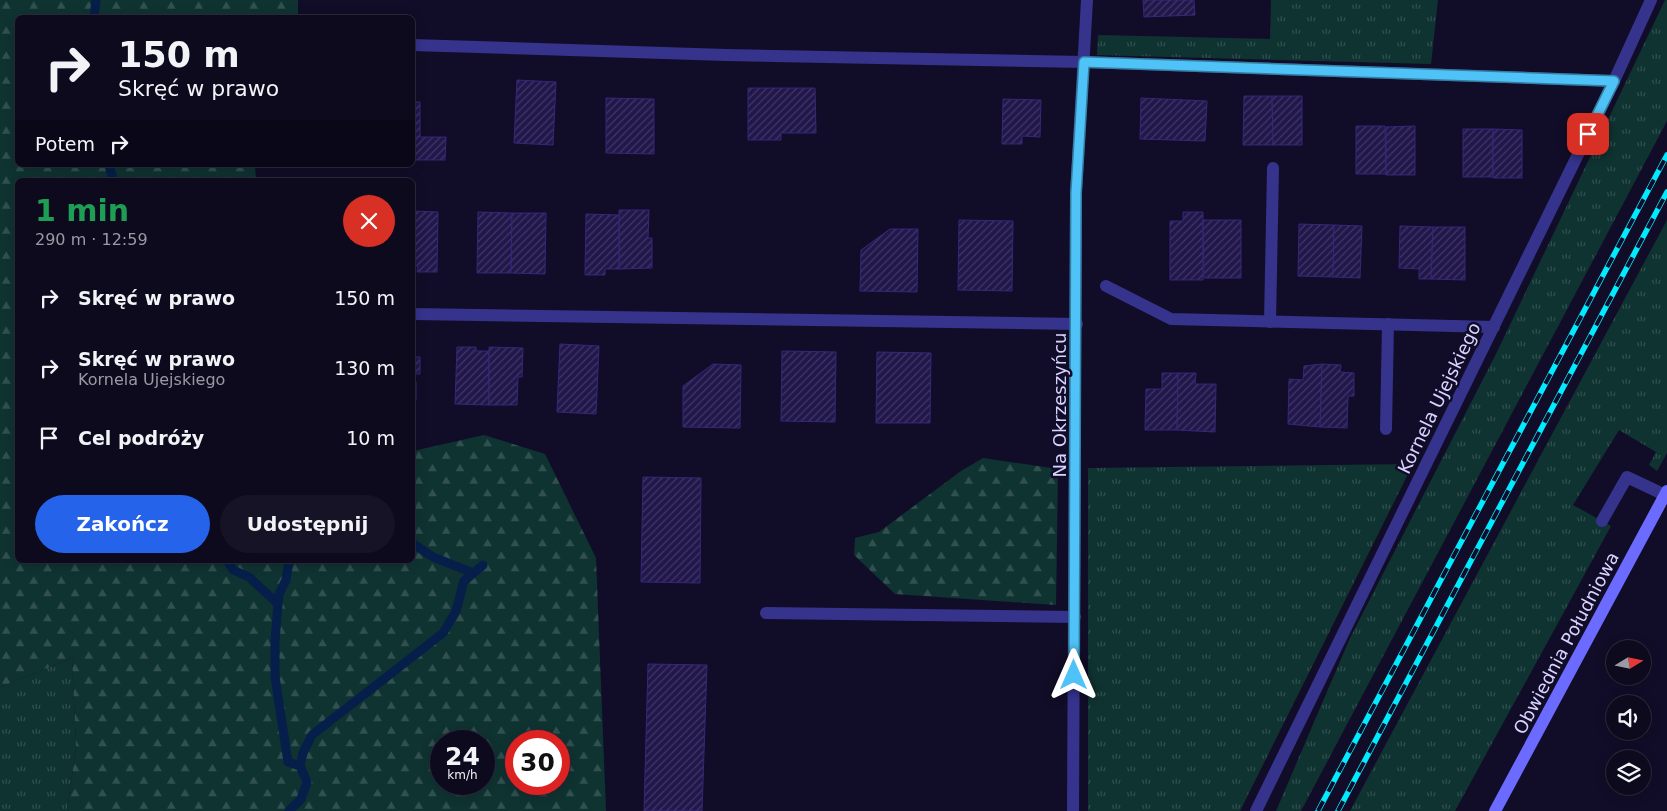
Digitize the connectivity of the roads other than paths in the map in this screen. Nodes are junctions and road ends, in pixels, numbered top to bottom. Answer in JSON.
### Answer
{"nodes":[{"id":1,"x":1087,"y":0,"type":"edge"},
{"id":2,"x":1651,"y":0,"type":"edge"},
{"id":3,"x":415,"y":45,"type":"edge"},
{"id":4,"x":1084,"y":62,"type":"junction"},
{"id":5,"x":1614,"y":81,"type":"junction"},
{"id":6,"x":1274,"y":168,"type":"dead end"},
{"id":7,"x":1106,"y":286,"type":"dead end"},
{"id":8,"x":415,"y":314,"type":"edge"},
{"id":9,"x":1270,"y":322,"type":"junction"},
{"id":10,"x":1077,"y":324,"type":"junction"},
{"id":11,"x":1388,"y":324,"type":"junction"},
{"id":12,"x":1494,"y":327,"type":"junction"},
{"id":13,"x":1386,"y":429,"type":"dead end"},
{"id":14,"x":1666,"y":493,"type":"edge"},
{"id":15,"x":1602,"y":521,"type":"dead end"},
{"id":16,"x":766,"y":612,"type":"dead end"},
{"id":17,"x":1075,"y":617,"type":"junction"},
{"id":18,"x":1073,"y":811,"type":"edge"},
{"id":19,"x":1256,"y":811,"type":"edge"},
{"id":20,"x":1495,"y":811,"type":"edge"}],
"edges":[{"from":1,"to":4,"type":"street","name":"Na Okrzeszyńcu"},
{"from":2,"to":5,"type":"street","name":"Kornela Ujejskiego"},
{"from":3,"to":4,"type":"street"},
{"from":4,"to":5,"type":"street"},
{"from":4,"to":10,"type":"street","name":"Na Okrzeszyńcu"},
{"from":5,"to":12,"type":"street","name":"Kornela Ujejskiego"},
{"from":6,"to":9,"type":"street"},
{"from":7,"to":9,"type":"street"},
{"from":8,"to":10,"type":"street"},
{"from":9,"to":11,"type":"street"},
{"from":10,"to":17,"type":"street","name":"Na Okrzeszyńcu"},
{"from":11,"to":12,"type":"street"},
{"from":11,"to":13,"type":"street"},
{"from":12,"to":19,"type":"street","name":"Kornela Ujejskiego"},
{"from":14,"to":15,"type":"street"},
{"from":14,"to":20,"type":"main road","name":"Obwiednia Południowa"},
{"from":16,"to":17,"type":"street"},
{"from":17,"to":18,"type":"street","name":"Na Okrzeszyńcu"}]}
